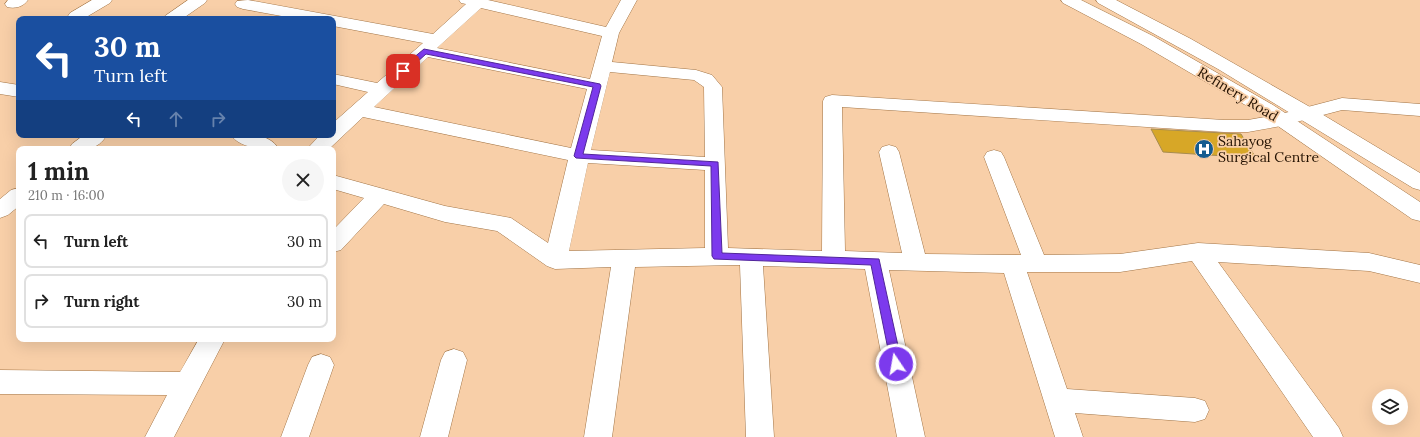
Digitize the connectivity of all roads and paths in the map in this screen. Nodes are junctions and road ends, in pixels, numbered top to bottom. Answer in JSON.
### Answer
{"nodes":[{"id":1,"x":104,"y":0,"type":"edge"},
{"id":2,"x":199,"y":0,"type":"edge"},
{"id":3,"x":630,"y":0,"type":"edge"},
{"id":4,"x":1069,"y":0,"type":"edge"},
{"id":5,"x":1104,"y":0,"type":"edge"},
{"id":6,"x":475,"y":1,"type":"edge"},
{"id":7,"x":243,"y":4,"type":"dead end"},
{"id":8,"x":76,"y":16,"type":"dead end"},
{"id":9,"x":175,"y":16,"type":"edge"},
{"id":10,"x":309,"y":16,"type":"edge"},
{"id":11,"x":336,"y":22,"type":"edge"},
{"id":12,"x":611,"y":33,"type":"junction"},
{"id":13,"x":431,"y":46,"type":"junction"},
{"id":14,"x":602,"y":66,"type":"junction"},
{"id":15,"x":336,"y":80,"type":"edge"},
{"id":16,"x":597,"y":86,"type":"junction"},
{"id":17,"x":0,"y":88,"type":"edge"},
{"id":18,"x":382,"y":90,"type":"junction"},
{"id":19,"x":16,"y":91,"type":"edge"},
{"id":20,"x":360,"y":110,"type":"junction"},
{"id":21,"x":1420,"y":110,"type":"edge"},
{"id":22,"x":1307,"y":113,"type":"junction"},
{"id":23,"x":1280,"y":120,"type":"junction"},
{"id":24,"x":336,"y":132,"type":"edge"},
{"id":25,"x":94,"y":138,"type":"edge"},
{"id":26,"x":248,"y":138,"type":"edge"},
{"id":27,"x":330,"y":138,"type":"edge"},
{"id":28,"x":85,"y":146,"type":"edge"},
{"id":29,"x":266,"y":146,"type":"edge"},
{"id":30,"x":320,"y":146,"type":"edge"},
{"id":31,"x":889,"y":152,"type":"dead end"},
{"id":32,"x":579,"y":156,"type":"junction"},
{"id":33,"x":994,"y":157,"type":"dead end"},
{"id":34,"x":715,"y":164,"type":"junction"},
{"id":35,"x":336,"y":183,"type":"edge"},
{"id":36,"x":1420,"y":183,"type":"edge"},
{"id":37,"x":0,"y":189,"type":"edge"},
{"id":38,"x":16,"y":194,"type":"edge"},
{"id":39,"x":380,"y":195,"type":"junction"},
{"id":40,"x":16,"y":197,"type":"edge"},
{"id":41,"x":0,"y":210,"type":"edge"},
{"id":42,"x":1420,"y":213,"type":"edge"},
{"id":43,"x":336,"y":241,"type":"edge"},
{"id":44,"x":1198,"y":252,"type":"junction"},
{"id":45,"x":717,"y":256,"type":"junction"},
{"id":46,"x":751,"y":257,"type":"junction"},
{"id":47,"x":624,"y":259,"type":"junction"},
{"id":48,"x":555,"y":260,"type":"junction"},
{"id":49,"x":834,"y":260,"type":"junction"},
{"id":50,"x":875,"y":261,"type":"junction"},
{"id":51,"x":916,"y":263,"type":"junction"},
{"id":52,"x":1025,"y":264,"type":"junction"},
{"id":53,"x":1420,"y":274,"type":"edge"},
{"id":54,"x":210,"y":342,"type":"edge"},
{"id":55,"x":454,"y":360,"type":"dead end"},
{"id":56,"x":321,"y":365,"type":"dead end"},
{"id":57,"x":0,"y":382,"type":"edge"},
{"id":58,"x":188,"y":384,"type":"junction"},
{"id":59,"x":1057,"y":400,"type":"junction"},
{"id":60,"x":1195,"y":410,"type":"dead end"},
{"id":61,"x":159,"y":437,"type":"edge"},
{"id":62,"x":295,"y":437,"type":"edge"},
{"id":63,"x":434,"y":437,"type":"edge"},
{"id":64,"x":598,"y":437,"type":"edge"},
{"id":65,"x":760,"y":437,"type":"edge"},
{"id":66,"x":911,"y":437,"type":"edge"},
{"id":67,"x":1069,"y":437,"type":"edge"},
{"id":68,"x":1329,"y":437,"type":"edge"}],
"edges":[{"from":1,"to":8,"type":"street"},
{"from":2,"to":9,"type":"street"},
{"from":3,"to":12,"type":"street"},
{"from":4,"to":23,"type":"street","name":"Refinery Road"},
{"from":5,"to":22,"type":"street","name":"Refinery Road"},
{"from":6,"to":12,"type":"street"},
{"from":6,"to":13,"type":"street"},
{"from":7,"to":10,"type":"street"},
{"from":11,"to":13,"type":"street"},
{"from":12,"to":14,"type":"street"},
{"from":13,"to":16,"type":"street"},
{"from":13,"to":18,"type":"street"},
{"from":14,"to":16,"type":"street"},
{"from":14,"to":34,"type":"street"},
{"from":15,"to":18,"type":"street"},
{"from":16,"to":32,"type":"street"},
{"from":17,"to":19,"type":"street"},
{"from":18,"to":20,"type":"street"},
{"from":20,"to":24,"type":"street"},
{"from":20,"to":32,"type":"street"},
{"from":21,"to":22,"type":"street"},
{"from":22,"to":23,"type":"street"},
{"from":22,"to":36,"type":"street","name":"Refinery Road"},
{"from":23,"to":42,"type":"street","name":"Refinery Road"},
{"from":23,"to":49,"type":"street"},
{"from":25,"to":28,"type":"street"},
{"from":26,"to":29,"type":"street"},
{"from":27,"to":30,"type":"street"},
{"from":31,"to":51,"type":"street"},
{"from":32,"to":34,"type":"street"},
{"from":32,"to":48,"type":"street"},
{"from":33,"to":52,"type":"street"},
{"from":34,"to":45,"type":"street"},
{"from":35,"to":39,"type":"street"},
{"from":37,"to":38,"type":"street"},
{"from":39,"to":43,"type":"street"},
{"from":39,"to":48,"type":"street"},
{"from":40,"to":41,"type":"street"},
{"from":44,"to":52,"type":"street"},
{"from":44,"to":53,"type":"street"},
{"from":44,"to":68,"type":"street"},
{"from":45,"to":46,"type":"street"},
{"from":45,"to":47,"type":"street"},
{"from":46,"to":49,"type":"street"},
{"from":46,"to":65,"type":"street"},
{"from":47,"to":48,"type":"street"},
{"from":47,"to":64,"type":"street"},
{"from":49,"to":50,"type":"street"},
{"from":50,"to":51,"type":"street"},
{"from":50,"to":66,"type":"street"},
{"from":51,"to":52,"type":"street"},
{"from":52,"to":59,"type":"street"},
{"from":54,"to":58,"type":"street"},
{"from":55,"to":63,"type":"street"},
{"from":56,"to":62,"type":"street"},
{"from":57,"to":58,"type":"street"},
{"from":58,"to":61,"type":"street"},
{"from":59,"to":60,"type":"street"},
{"from":59,"to":67,"type":"street"}]}
